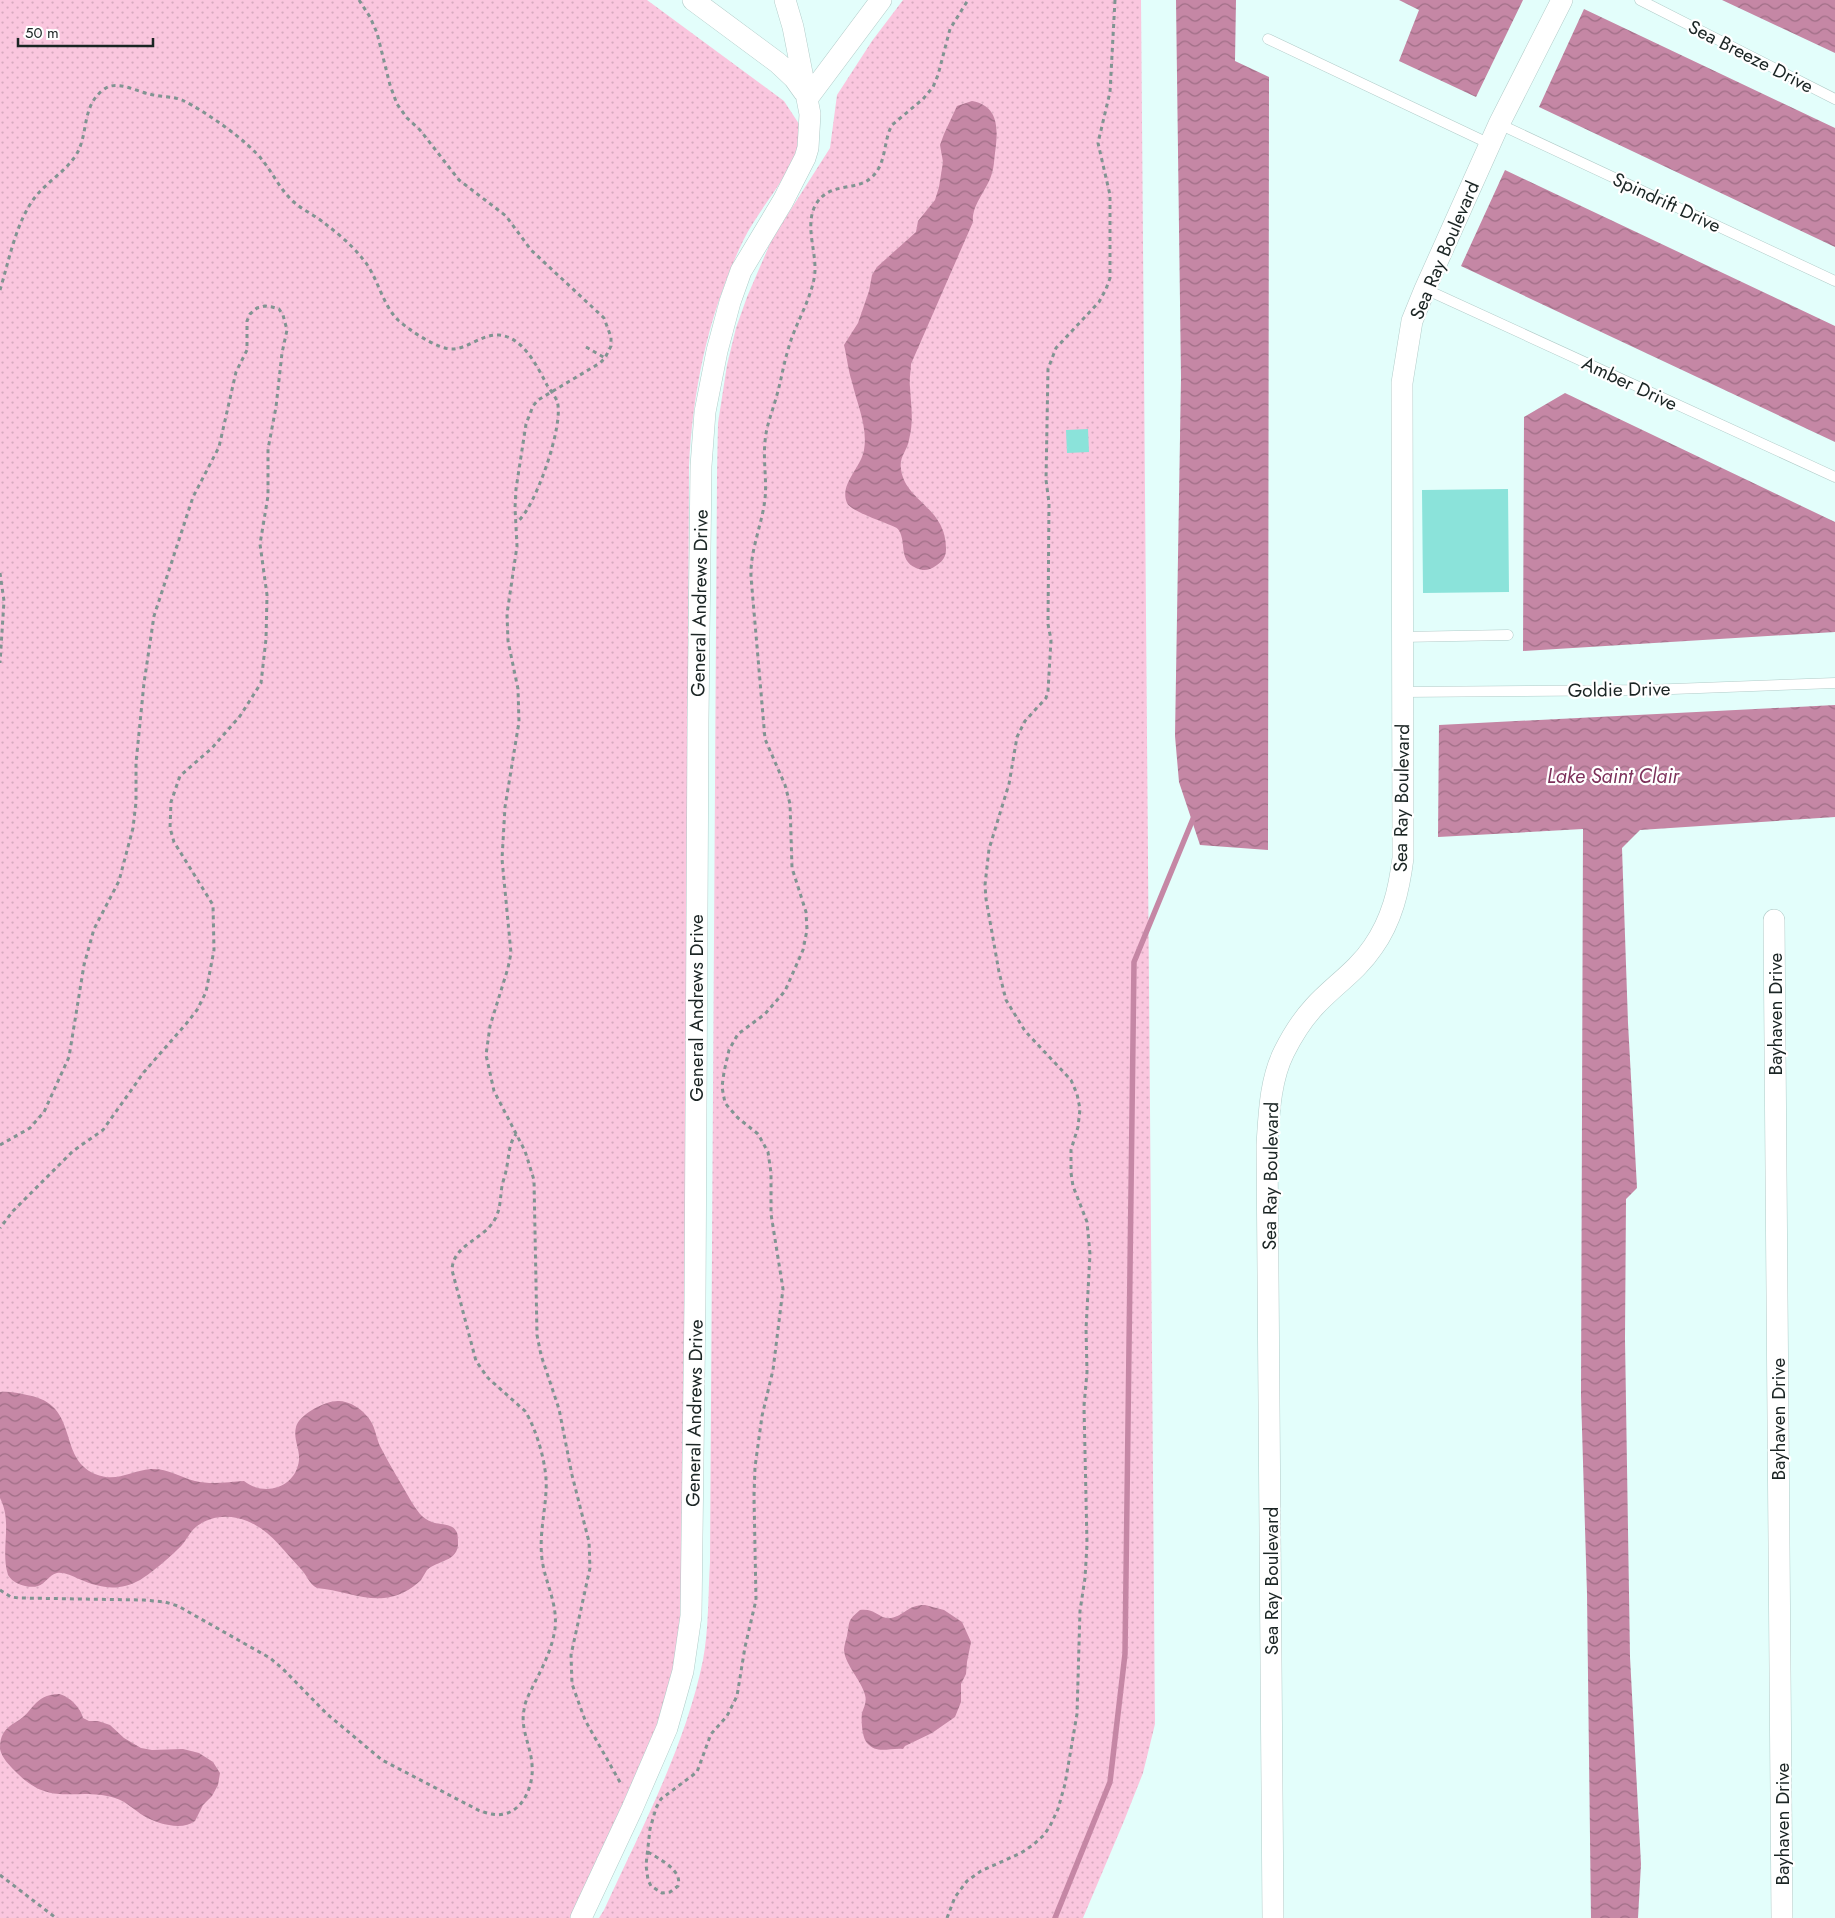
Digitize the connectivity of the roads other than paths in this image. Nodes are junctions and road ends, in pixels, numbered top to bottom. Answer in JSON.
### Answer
{"nodes":[{"id":1,"x":693,"y":0,"type":"edge"},
{"id":2,"x":785,"y":0,"type":"edge"},
{"id":3,"x":881,"y":0,"type":"edge"},
{"id":4,"x":1562,"y":0,"type":"edge"},
{"id":5,"x":1640,"y":0,"type":"edge"},
{"id":6,"x":1268,"y":39,"type":"dead end"},
{"id":7,"x":807,"y":99,"type":"junction"},
{"id":8,"x":1835,"y":99,"type":"edge"},
{"id":9,"x":1499,"y":124,"type":"junction"},
{"id":10,"x":1490,"y":144,"type":"junction"},
{"id":11,"x":1835,"y":281,"type":"edge"},
{"id":12,"x":1426,"y":289,"type":"junction"},
{"id":13,"x":1835,"y":477,"type":"edge"},
{"id":14,"x":1508,"y":635,"type":"dead end"},
{"id":15,"x":1402,"y":637,"type":"junction"},
{"id":16,"x":1835,"y":683,"type":"edge"},
{"id":17,"x":1402,"y":692,"type":"junction"},
{"id":18,"x":1774,"y":920,"type":"dead end"},
{"id":19,"x":581,"y":1918,"type":"edge"},
{"id":20,"x":1273,"y":1918,"type":"edge"},
{"id":21,"x":1782,"y":1918,"type":"edge"}],
"edges":[{"from":1,"to":7,"type":"street"},
{"from":2,"to":7,"type":"street","name":"General Andrews Drive"},
{"from":3,"to":7,"type":"street"},
{"from":4,"to":9,"type":"street","name":"Sea Ray Boulevard"},
{"from":5,"to":8,"type":"lane","name":"Sea Breeze Drive"},
{"from":6,"to":10,"type":"lane"},
{"from":7,"to":19,"type":"street","name":"General Andrews Drive"},
{"from":9,"to":10,"type":"street","name":"Sea Ray Boulevard"},
{"from":9,"to":11,"type":"lane","name":"Spindrift Drive"},
{"from":10,"to":12,"type":"street","name":"Sea Ray Boulevard"},
{"from":12,"to":13,"type":"lane","name":"Amber Drive"},
{"from":12,"to":15,"type":"street","name":"Sea Ray Boulevard"},
{"from":14,"to":15,"type":"lane"},
{"from":15,"to":17,"type":"street","name":"Sea Ray Boulevard"},
{"from":16,"to":17,"type":"lane","name":"Goldie Drive"},
{"from":17,"to":20,"type":"street","name":"Sea Ray Boulevard"},
{"from":18,"to":21,"type":"street","name":"Bayhaven Drive"}]}
